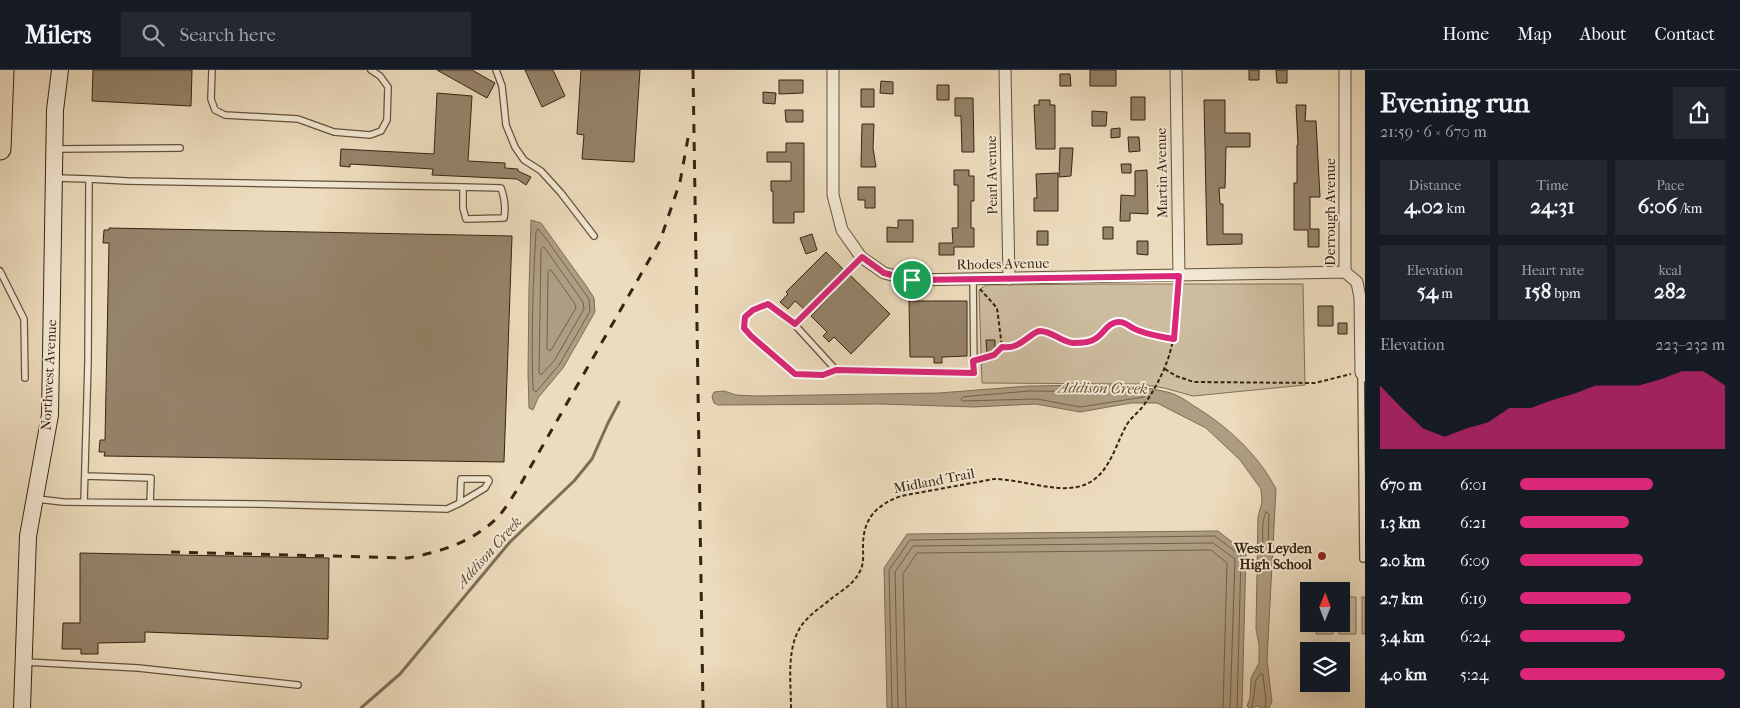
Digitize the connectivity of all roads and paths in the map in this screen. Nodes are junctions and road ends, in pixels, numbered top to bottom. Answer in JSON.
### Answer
{"nodes":[{"id":1,"x":3,"y":70,"type":"edge"},
{"id":2,"x":60,"y":70,"type":"edge"},
{"id":3,"x":212,"y":70,"type":"edge"},
{"id":4,"x":371,"y":70,"type":"edge"},
{"id":5,"x":496,"y":70,"type":"edge"},
{"id":6,"x":833,"y":70,"type":"edge"},
{"id":7,"x":1005,"y":70,"type":"edge"},
{"id":8,"x":1176,"y":70,"type":"edge"},
{"id":9,"x":1345,"y":70,"type":"edge"},
{"id":10,"x":180,"y":148,"type":"dead end"},
{"id":11,"x":0,"y":149,"type":"edge"},
{"id":12,"x":54,"y":149,"type":"junction"},
{"id":13,"x":54,"y":178,"type":"junction"},
{"id":14,"x":89,"y":179,"type":"junction"},
{"id":15,"x":463,"y":187,"type":"junction"},
{"id":16,"x":594,"y":236,"type":"dead end"},
{"id":17,"x":862,"y":257,"type":"junction"},
{"id":18,"x":0,"y":271,"type":"edge"},
{"id":19,"x":1346,"y":272,"type":"junction"},
{"id":20,"x":1179,"y":276,"type":"junction"},
{"id":21,"x":1009,"y":279,"type":"junction"},
{"id":22,"x":973,"y":284,"type":"junction"},
{"id":23,"x":795,"y":324,"type":"junction"},
{"id":24,"x":1174,"y":339,"type":"junction"},
{"id":25,"x":1002,"y":347,"type":"junction"},
{"id":26,"x":973,"y":361,"type":"junction"},
{"id":27,"x":1165,"y":369,"type":"junction"},
{"id":28,"x":836,"y":370,"type":"junction"},
{"id":29,"x":1360,"y":375,"type":"edge"},
{"id":30,"x":25,"y":378,"type":"dead end"},
{"id":31,"x":85,"y":476,"type":"junction"},
{"id":32,"x":35,"y":499,"type":"junction"},
{"id":33,"x":84,"y":502,"type":"junction"},
{"id":34,"x":150,"y":503,"type":"junction"},
{"id":35,"x":460,"y":503,"type":"junction"},
{"id":36,"x":1363,"y":559,"type":"dead end"},
{"id":37,"x":24,"y":661,"type":"junction"},
{"id":38,"x":298,"y":685,"type":"dead end"},
{"id":39,"x":22,"y":708,"type":"edge"},
{"id":40,"x":791,"y":708,"type":"edge"}],
"edges":[{"from":1,"to":11,"type":"highway"},
{"from":2,"to":12,"type":"street","name":"Northwest Avenue"},
{"from":3,"to":4,"type":"lane"},
{"from":5,"to":16,"type":"lane"},
{"from":6,"to":17,"type":"street","name":"Rhodes Avenue"},
{"from":7,"to":21,"type":"street","name":"Pearl Avenue"},
{"from":8,"to":20,"type":"street","name":"Martin Avenue"},
{"from":9,"to":19,"type":"street","name":"Derrough Avenue"},
{"from":10,"to":12,"type":"lane"},
{"from":12,"to":13,"type":"street","name":"Northwest Avenue"},
{"from":13,"to":14,"type":"lane"},
{"from":13,"to":32,"type":"street","name":"Northwest Avenue"},
{"from":14,"to":15,"type":"lane"},
{"from":14,"to":31,"type":"lane"},
{"from":15,"to":15,"type":"lane"},
{"from":17,"to":22,"type":"street","name":"Rhodes Avenue"},
{"from":17,"to":23,"type":"lane"},
{"from":18,"to":30,"type":"lane"},
{"from":19,"to":20,"type":"street","name":"Rhodes Avenue"},
{"from":19,"to":29,"type":"street","name":"Derrough Avenue"},
{"from":20,"to":21,"type":"street","name":"Rhodes Avenue"},
{"from":20,"to":24,"type":"path","name":"Midland Trail"},
{"from":21,"to":22,"type":"street","name":"Rhodes Avenue"},
{"from":22,"to":25,"type":"path"},
{"from":22,"to":26,"type":"lane"},
{"from":23,"to":28,"type":"lane"},
{"from":23,"to":28,"type":"lane"},
{"from":24,"to":25,"type":"path"},
{"from":24,"to":27,"type":"path","name":"Midland Trail"},
{"from":25,"to":26,"type":"path"},
{"from":26,"to":28,"type":"lane"},
{"from":27,"to":29,"type":"path"},
{"from":27,"to":40,"type":"path","name":"Midland Trail"},
{"from":29,"to":36,"type":"lane"},
{"from":31,"to":33,"type":"lane"},
{"from":31,"to":34,"type":"lane"},
{"from":32,"to":33,"type":"lane"},
{"from":32,"to":37,"type":"street","name":"Northwest Avenue"},
{"from":33,"to":34,"type":"lane"},
{"from":34,"to":35,"type":"lane"},
{"from":35,"to":35,"type":"lane"},
{"from":37,"to":38,"type":"lane"},
{"from":37,"to":39,"type":"street","name":"Northwest Avenue"}]}
